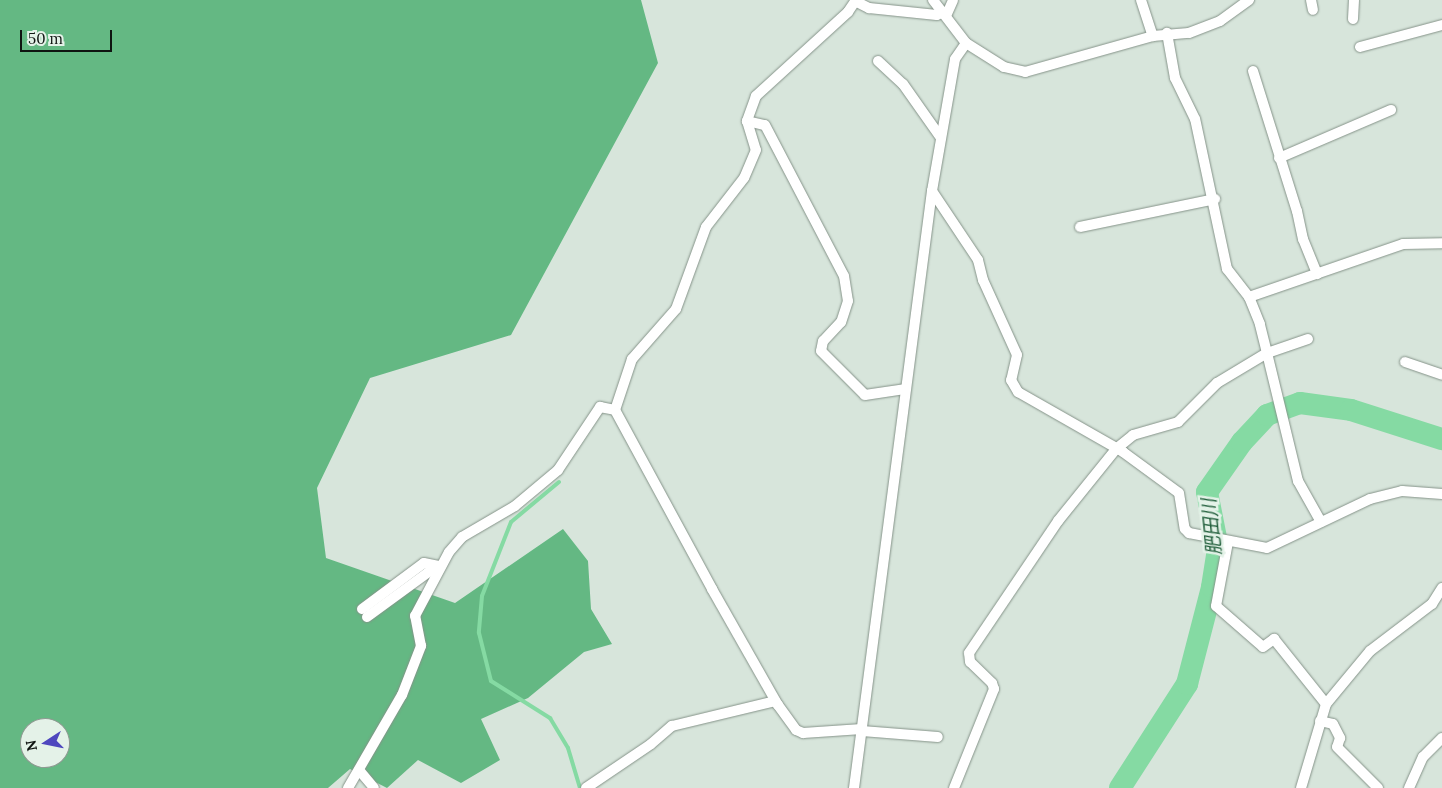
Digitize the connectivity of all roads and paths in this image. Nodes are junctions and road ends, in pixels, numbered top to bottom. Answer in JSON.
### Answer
{"nodes":[{"id":1,"x":934,"y":0,"type":"edge"},
{"id":2,"x":953,"y":0,"type":"edge"},
{"id":3,"x":1141,"y":0,"type":"edge"},
{"id":4,"x":1249,"y":0,"type":"edge"},
{"id":5,"x":1354,"y":0,"type":"edge"},
{"id":6,"x":855,"y":1,"type":"edge"},
{"id":7,"x":945,"y":14,"type":"junction"},
{"id":8,"x":1353,"y":18,"type":"dead end"},
{"id":9,"x":1442,"y":25,"type":"edge"},
{"id":10,"x":1167,"y":33,"type":"junction"},
{"id":11,"x":1153,"y":36,"type":"junction"},
{"id":12,"x":966,"y":43,"type":"junction"},
{"id":13,"x":1360,"y":47,"type":"dead end"},
{"id":14,"x":878,"y":61,"type":"dead end"},
{"id":15,"x":1253,"y":71,"type":"dead end"},
{"id":16,"x":1391,"y":110,"type":"dead end"},
{"id":17,"x":747,"y":121,"type":"junction"},
{"id":18,"x":941,"y":138,"type":"junction"},
{"id":19,"x":1279,"y":158,"type":"junction"},
{"id":20,"x":932,"y":191,"type":"junction"},
{"id":21,"x":1215,"y":199,"type":"junction"},
{"id":22,"x":1080,"y":227,"type":"dead end"},
{"id":23,"x":1442,"y":243,"type":"edge"},
{"id":24,"x":1317,"y":274,"type":"junction"},
{"id":25,"x":1248,"y":297,"type":"junction"},
{"id":26,"x":1308,"y":339,"type":"dead end"},
{"id":27,"x":1267,"y":352,"type":"junction"},
{"id":28,"x":1406,"y":362,"type":"dead end"},
{"id":29,"x":1442,"y":375,"type":"edge"},
{"id":30,"x":905,"y":389,"type":"junction"},
{"id":31,"x":615,"y":410,"type":"junction"},
{"id":32,"x":1116,"y":449,"type":"junction"},
{"id":33,"x":1442,"y":494,"type":"edge"},
{"id":34,"x":1321,"y":522,"type":"junction"},
{"id":35,"x":1227,"y":542,"type":"junction"},
{"id":36,"x":438,"y":568,"type":"junction"},
{"id":37,"x":1441,"y":590,"type":"edge"},
{"id":38,"x":364,"y":613,"type":"dead end"},
{"id":39,"x":1326,"y":704,"type":"junction"},
{"id":40,"x":778,"y":705,"type":"junction"},
{"id":41,"x":1320,"y":721,"type":"junction"},
{"id":42,"x":862,"y":730,"type":"junction"},
{"id":43,"x":938,"y":737,"type":"dead end"},
{"id":44,"x":1442,"y":738,"type":"edge"},
{"id":45,"x":359,"y":770,"type":"junction"},
{"id":46,"x":348,"y":788,"type":"edge"},
{"id":47,"x":374,"y":788,"type":"edge"},
{"id":48,"x":586,"y":788,"type":"edge"},
{"id":49,"x":854,"y":788,"type":"edge"},
{"id":50,"x":954,"y":788,"type":"edge"},
{"id":51,"x":1301,"y":788,"type":"edge"},
{"id":52,"x":1378,"y":788,"type":"edge"},
{"id":53,"x":1409,"y":788,"type":"edge"}],
"edges":[{"from":1,"to":7,"type":"street"},
{"from":2,"to":7,"type":"street"},
{"from":3,"to":11,"type":"street"},
{"from":4,"to":10,"type":"street"},
{"from":5,"to":8,"type":"street"},
{"from":6,"to":7,"type":"street"},
{"from":6,"to":17,"type":"street"},
{"from":7,"to":12,"type":"street"},
{"from":9,"to":13,"type":"street"},
{"from":10,"to":11,"type":"street"},
{"from":10,"to":21,"type":"street"},
{"from":11,"to":12,"type":"street"},
{"from":12,"to":18,"type":"street"},
{"from":14,"to":18,"type":"street"},
{"from":15,"to":19,"type":"street"},
{"from":16,"to":19,"type":"street"},
{"from":17,"to":30,"type":"street"},
{"from":17,"to":31,"type":"street"},
{"from":18,"to":20,"type":"street"},
{"from":19,"to":24,"type":"street"},
{"from":20,"to":30,"type":"street"},
{"from":20,"to":32,"type":"street"},
{"from":21,"to":22,"type":"street"},
{"from":21,"to":25,"type":"street"},
{"from":23,"to":24,"type":"street"},
{"from":24,"to":25,"type":"street"},
{"from":25,"to":27,"type":"street"},
{"from":26,"to":27,"type":"street"},
{"from":27,"to":32,"type":"street"},
{"from":27,"to":34,"type":"street"},
{"from":28,"to":29,"type":"street"},
{"from":30,"to":42,"type":"street"},
{"from":31,"to":36,"type":"street"},
{"from":31,"to":40,"type":"street"},
{"from":32,"to":35,"type":"street"},
{"from":32,"to":50,"type":"street"},
{"from":33,"to":34,"type":"street"},
{"from":34,"to":35,"type":"street"},
{"from":35,"to":39,"type":"street"},
{"from":36,"to":38,"type":"street"},
{"from":36,"to":45,"type":"street"},
{"from":37,"to":39,"type":"street"},
{"from":39,"to":41,"type":"street"},
{"from":40,"to":42,"type":"street"},
{"from":40,"to":48,"type":"street"},
{"from":41,"to":51,"type":"street"},
{"from":41,"to":52,"type":"street"},
{"from":42,"to":43,"type":"street"},
{"from":42,"to":49,"type":"street"},
{"from":44,"to":53,"type":"street"},
{"from":45,"to":46,"type":"street"},
{"from":45,"to":47,"type":"street"}]}
